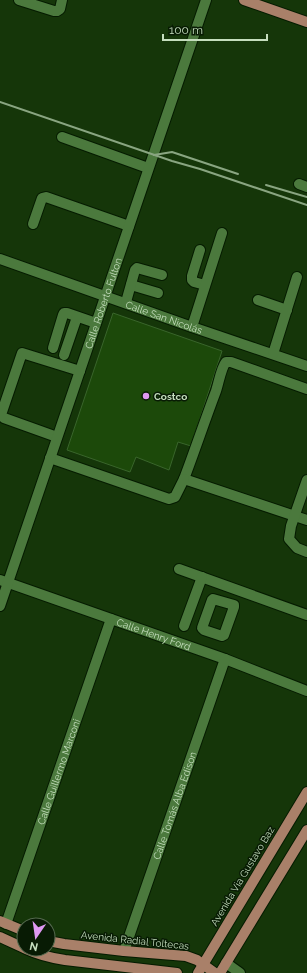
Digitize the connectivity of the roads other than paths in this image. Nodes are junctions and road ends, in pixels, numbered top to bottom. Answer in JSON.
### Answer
{"nodes":[{"id":1,"x":19,"y":0,"type":"edge"},
{"id":2,"x":62,"y":0,"type":"edge"},
{"id":3,"x":206,"y":0,"type":"edge"},
{"id":4,"x":244,"y":0,"type":"edge"},
{"id":5,"x":307,"y":22,"type":"edge"},
{"id":6,"x":62,"y":137,"type":"dead end"},
{"id":7,"x":148,"y":168,"type":"junction"},
{"id":8,"x":33,"y":224,"type":"dead end"},
{"id":9,"x":129,"y":226,"type":"junction"},
{"id":10,"x":222,"y":233,"type":"dead end"},
{"id":11,"x":200,"y":250,"type":"dead end"},
{"id":12,"x":0,"y":259,"type":"edge"},
{"id":13,"x":162,"y":275,"type":"dead end"},
{"id":14,"x":297,"y":277,"type":"dead end"},
{"id":15,"x":131,"y":284,"type":"junction"},
{"id":16,"x":205,"y":285,"type":"junction"},
{"id":17,"x":158,"y":293,"type":"dead end"},
{"id":18,"x":105,"y":295,"type":"junction"},
{"id":19,"x":258,"y":300,"type":"dead end"},
{"id":20,"x":126,"y":302,"type":"junction"},
{"id":21,"x":287,"y":310,"type":"junction"},
{"id":22,"x":77,"y":317,"type":"junction"},
{"id":23,"x":96,"y":323,"type":"junction"},
{"id":24,"x":192,"y":327,"type":"junction"},
{"id":25,"x":53,"y":348,"type":"dead end"},
{"id":26,"x":273,"y":354,"type":"junction"},
{"id":27,"x":64,"y":355,"type":"dead end"},
{"id":28,"x":307,"y":366,"type":"edge"},
{"id":29,"x":80,"y":371,"type":"junction"},
{"id":30,"x":307,"y":389,"type":"edge"},
{"id":31,"x":57,"y":437,"type":"junction"},
{"id":32,"x":50,"y":458,"type":"junction"},
{"id":33,"x":184,"y":479,"type":"junction"},
{"id":34,"x":307,"y":480,"type":"edge"},
{"id":35,"x":295,"y":516,"type":"junction"},
{"id":36,"x":307,"y":520,"type":"edge"},
{"id":37,"x":307,"y":552,"type":"edge"},
{"id":38,"x":179,"y":569,"type":"dead end"},
{"id":39,"x":202,"y":577,"type":"junction"},
{"id":40,"x":4,"y":581,"type":"edge"},
{"id":41,"x":229,"y":586,"type":"junction"},
{"id":42,"x":224,"y":602,"type":"dead end"},
{"id":43,"x":0,"y":606,"type":"edge"},
{"id":44,"x":307,"y":615,"type":"edge"},
{"id":45,"x":111,"y":619,"type":"junction"},
{"id":46,"x":184,"y":626,"type":"dead end"},
{"id":47,"x":225,"y":660,"type":"junction"},
{"id":48,"x":307,"y":691,"type":"edge"},
{"id":49,"x":307,"y":792,"type":"edge"},
{"id":50,"x":307,"y":830,"type":"edge"},
{"id":51,"x":3,"y":923,"type":"edge"},
{"id":52,"x":16,"y":928,"type":"edge"},
{"id":53,"x":0,"y":937,"type":"edge"},
{"id":54,"x":56,"y":942,"type":"edge"},
{"id":55,"x":16,"y":944,"type":"edge"},
{"id":56,"x":124,"y":951,"type":"junction"},
{"id":57,"x":47,"y":957,"type":"edge"},
{"id":58,"x":226,"y":962,"type":"junction"},
{"id":59,"x":201,"y":969,"type":"edge"},
{"id":60,"x":177,"y":973,"type":"edge"},
{"id":61,"x":215,"y":973,"type":"edge"},
{"id":62,"x":220,"y":973,"type":"edge"},
{"id":63,"x":240,"y":973,"type":"edge"}],
"edges":[{"from":1,"to":2,"type":"street"},
{"from":3,"to":7,"type":"street","name":"Calle Roberto Fulton"},
{"from":4,"to":5,"type":"main road"},
{"from":6,"to":7,"type":"street"},
{"from":7,"to":9,"type":"street","name":"Calle Roberto Fulton"},
{"from":8,"to":9,"type":"street"},
{"from":9,"to":18,"type":"street","name":"Calle Roberto Fulton"},
{"from":10,"to":16,"type":"street"},
{"from":11,"to":16,"type":"street"},
{"from":12,"to":18,"type":"street","name":"Calle San Nicolás"},
{"from":13,"to":15,"type":"street"},
{"from":14,"to":21,"type":"street"},
{"from":15,"to":17,"type":"street"},
{"from":15,"to":20,"type":"street"},
{"from":16,"to":24,"type":"street"},
{"from":18,"to":20,"type":"street","name":"Calle San Nicolás"},
{"from":18,"to":23,"type":"street","name":"Calle Roberto Fulton"},
{"from":19,"to":21,"type":"street"},
{"from":20,"to":24,"type":"street","name":"Calle San Nicolás"},
{"from":21,"to":26,"type":"street"},
{"from":22,"to":23,"type":"street"},
{"from":22,"to":25,"type":"street"},
{"from":22,"to":27,"type":"street"},
{"from":23,"to":29,"type":"street","name":"Calle Roberto Fulton"},
{"from":24,"to":26,"type":"street","name":"Calle San Nicolás"},
{"from":26,"to":28,"type":"street","name":"Calle San Nicolás"},
{"from":29,"to":31,"type":"street","name":"Calle Roberto Fulton"},
{"from":29,"to":31,"type":"street"},
{"from":30,"to":33,"type":"street"},
{"from":31,"to":32,"type":"street","name":"Calle Roberto Fulton"},
{"from":32,"to":33,"type":"street"},
{"from":32,"to":40,"type":"street","name":"Calle Roberto Fulton"},
{"from":33,"to":35,"type":"street"},
{"from":34,"to":35,"type":"street"},
{"from":35,"to":36,"type":"street"},
{"from":35,"to":37,"type":"street"},
{"from":38,"to":39,"type":"street"},
{"from":39,"to":41,"type":"street"},
{"from":39,"to":46,"type":"street"},
{"from":40,"to":43,"type":"street","name":"Calle Roberto Fulton"},
{"from":40,"to":45,"type":"street","name":"Calle Henry Ford"},
{"from":41,"to":42,"type":"street"},
{"from":41,"to":44,"type":"street"},
{"from":45,"to":47,"type":"street","name":"Calle Henry Ford"},
{"from":45,"to":51,"type":"street","name":"Calle Guillermo Marconi"},
{"from":47,"to":48,"type":"street","name":"Calle Henry Ford"},
{"from":47,"to":56,"type":"street","name":"Calle Tomás Alba Edison"},
{"from":49,"to":59,"type":"main road","name":"Avenida Via Gustavo Baz"},
{"from":50,"to":58,"type":"main road"},
{"from":51,"to":52,"type":"main road"},
{"from":53,"to":55,"type":"main road"},
{"from":54,"to":56,"type":"main road","name":"Avenida Radial Toltecas"},
{"from":56,"to":59,"type":"main road","name":"Avenida Radial Toltecas"},
{"from":57,"to":60,"type":"main road"},
{"from":58,"to":62,"type":"main road"},
{"from":58,"to":63,"type":"street"},
{"from":59,"to":61,"type":"main road","name":"Avenida Radial Toltecas"}]}
